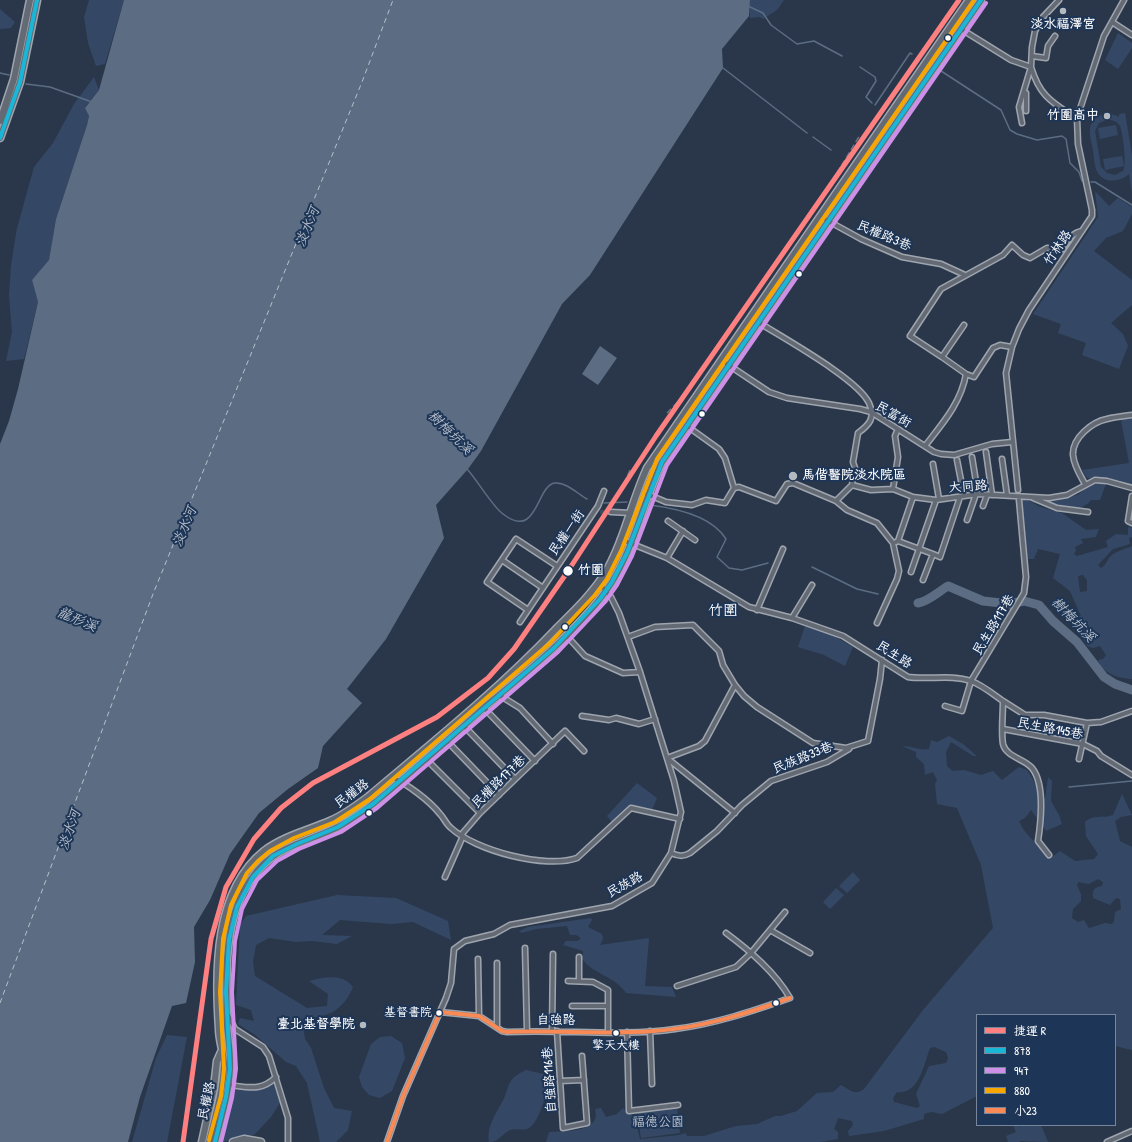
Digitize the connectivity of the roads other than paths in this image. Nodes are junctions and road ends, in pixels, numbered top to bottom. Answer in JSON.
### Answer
{"nodes":[{"id":1,"x":30,"y":0,"type":"edge"},
{"id":2,"x":37,"y":0,"type":"edge"},
{"id":3,"x":969,"y":0,"type":"edge"},
{"id":4,"x":981,"y":0,"type":"edge"},
{"id":5,"x":1059,"y":0,"type":"edge"},
{"id":6,"x":1124,"y":0,"type":"edge"},
{"id":7,"x":1112,"y":22,"type":"junction"},
{"id":8,"x":961,"y":29,"type":"junction"},
{"id":9,"x":1132,"y":35,"type":"edge"},
{"id":10,"x":1055,"y":36,"type":"dead end"},
{"id":11,"x":1032,"y":56,"type":"junction"},
{"id":12,"x":1031,"y":67,"type":"junction"},
{"id":13,"x":1026,"y":88,"type":"junction"},
{"id":14,"x":1026,"y":111,"type":"dead end"},
{"id":15,"x":1077,"y":119,"type":"junction"},
{"id":16,"x":0,"y":121,"type":"edge"},
{"id":17,"x":1022,"y":122,"type":"dead end"},
{"id":18,"x":0,"y":138,"type":"edge"},
{"id":19,"x":821,"y":217,"type":"junction"},
{"id":20,"x":828,"y":222,"type":"junction"},
{"id":21,"x":1082,"y":231,"type":"junction"},
{"id":22,"x":965,"y":275,"type":"junction"},
{"id":23,"x":758,"y":322,"type":"junction"},
{"id":24,"x":964,"y":325,"type":"dead end"},
{"id":25,"x":1012,"y":347,"type":"junction"},
{"id":26,"x":942,"y":357,"type":"junction"},
{"id":27,"x":721,"y":360,"type":"junction"},
{"id":28,"x":729,"y":365,"type":"junction"},
{"id":29,"x":966,"y":374,"type":"junction"},
{"id":30,"x":863,"y":386,"type":"dead end"},
{"id":31,"x":859,"y":390,"type":"junction"},
{"id":32,"x":871,"y":412,"type":"junction"},
{"id":33,"x":1132,"y":415,"type":"edge"},
{"id":34,"x":687,"y":426,"type":"junction"},
{"id":35,"x":898,"y":429,"type":"junction"},
{"id":36,"x":1012,"y":442,"type":"junction"},
{"id":37,"x":925,"y":446,"type":"junction"},
{"id":38,"x":986,"y":452,"type":"dead end"},
{"id":39,"x":972,"y":457,"type":"dead end"},
{"id":40,"x":1002,"y":459,"type":"dead end"},
{"id":41,"x":957,"y":460,"type":"dead end"},
{"id":42,"x":933,"y":464,"type":"dead end"},
{"id":43,"x":1085,"y":484,"type":"junction"},
{"id":44,"x":852,"y":485,"type":"junction"},
{"id":45,"x":734,"y":488,"type":"junction"},
{"id":46,"x":1018,"y":488,"type":"dead end"},
{"id":47,"x":1132,"y":488,"type":"edge"},
{"id":48,"x":893,"y":489,"type":"junction"},
{"id":49,"x":604,"y":491,"type":"dead end"},
{"id":50,"x":647,"y":494,"type":"junction"},
{"id":51,"x":977,"y":494,"type":"junction"},
{"id":52,"x":990,"y":495,"type":"junction"},
{"id":53,"x":1007,"y":495,"type":"junction"},
{"id":54,"x":962,"y":496,"type":"junction"},
{"id":55,"x":1132,"y":496,"type":"edge"},
{"id":56,"x":913,"y":497,"type":"junction"},
{"id":57,"x":1033,"y":498,"type":"junction"},
{"id":58,"x":937,"y":499,"type":"junction"},
{"id":59,"x":1019,"y":500,"type":"dead end"},
{"id":60,"x":836,"y":502,"type":"junction"},
{"id":61,"x":983,"y":506,"type":"dead end"},
{"id":62,"x":611,"y":512,"type":"tunnel mouth"},
{"id":63,"x":1088,"y":512,"type":"dead end"},
{"id":64,"x":631,"y":514,"type":"junction"},
{"id":65,"x":967,"y":520,"type":"dead end"},
{"id":66,"x":668,"y":521,"type":"dead end"},
{"id":67,"x":1132,"y":523,"type":"edge"},
{"id":68,"x":683,"y":531,"type":"junction"},
{"id":69,"x":620,"y":539,"type":"junction"},
{"id":70,"x":695,"y":540,"type":"dead end"},
{"id":71,"x":898,"y":541,"type":"junction"},
{"id":72,"x":631,"y":542,"type":"junction"},
{"id":73,"x":893,"y":543,"type":"junction"},
{"id":74,"x":919,"y":548,"type":"junction"},
{"id":75,"x":782,"y":550,"type":"dead end"},
{"id":76,"x":933,"y":554,"type":"junction"},
{"id":77,"x":667,"y":558,"type":"junction"},
{"id":78,"x":502,"y":560,"type":"junction"},
{"id":79,"x":557,"y":566,"type":"junction"},
{"id":80,"x":912,"y":572,"type":"dead end"},
{"id":81,"x":924,"y":580,"type":"dead end"},
{"id":82,"x":599,"y":583,"type":"junction"},
{"id":83,"x":812,"y":585,"type":"dead end"},
{"id":84,"x":543,"y":588,"type":"junction"},
{"id":85,"x":606,"y":590,"type":"junction"},
{"id":86,"x":528,"y":610,"type":"junction"},
{"id":87,"x":757,"y":610,"type":"junction"},
{"id":88,"x":792,"y":618,"type":"junction"},
{"id":89,"x":520,"y":622,"type":"dead end"},
{"id":90,"x":877,"y":622,"type":"dead end"},
{"id":91,"x":566,"y":634,"type":"junction"},
{"id":92,"x":628,"y":637,"type":"junction"},
{"id":93,"x":882,"y":660,"type":"junction"},
{"id":94,"x":640,"y":672,"type":"junction"},
{"id":95,"x":971,"y":681,"type":"junction"},
{"id":96,"x":735,"y":685,"type":"junction"},
{"id":97,"x":499,"y":695,"type":"junction"},
{"id":98,"x":1003,"y":701,"type":"junction"},
{"id":99,"x":945,"y":706,"type":"dead end"},
{"id":100,"x":484,"y":708,"type":"junction"},
{"id":101,"x":1132,"y":711,"type":"edge"},
{"id":102,"x":582,"y":716,"type":"dead end"},
{"id":103,"x":655,"y":719,"type":"junction"},
{"id":104,"x":1087,"y":723,"type":"junction"},
{"id":105,"x":464,"y":726,"type":"junction"},
{"id":106,"x":1003,"y":730,"type":"junction"},
{"id":107,"x":447,"y":741,"type":"junction"},
{"id":108,"x":553,"y":744,"type":"junction"},
{"id":109,"x":1083,"y":744,"type":"junction"},
{"id":110,"x":856,"y":746,"type":"junction"},
{"id":111,"x":584,"y":752,"type":"dead end"},
{"id":112,"x":667,"y":758,"type":"junction"},
{"id":113,"x":426,"y":759,"type":"junction"},
{"id":114,"x":1079,"y":759,"type":"dead end"},
{"id":115,"x":535,"y":761,"type":"junction"},
{"id":116,"x":1132,"y":775,"type":"edge"},
{"id":117,"x":392,"y":777,"type":"junction"},
{"id":118,"x":515,"y":779,"type":"junction"},
{"id":119,"x":400,"y":781,"type":"junction"},
{"id":120,"x":499,"y":795,"type":"junction"},
{"id":121,"x":480,"y":813,"type":"junction"},
{"id":122,"x":735,"y":813,"type":"junction"},
{"id":123,"x":680,"y":818,"type":"junction"},
{"id":124,"x":462,"y":836,"type":"junction"},
{"id":125,"x":671,"y":853,"type":"junction"},
{"id":126,"x":1049,"y":855,"type":"dead end"},
{"id":127,"x":445,"y":877,"type":"dead end"},
{"id":128,"x":785,"y":912,"type":"dead end"},
{"id":129,"x":770,"y":930,"type":"junction"},
{"id":130,"x":726,"y":933,"type":"dead end"},
{"id":131,"x":525,"y":948,"type":"dead end"},
{"id":132,"x":751,"y":953,"type":"junction"},
{"id":133,"x":810,"y":953,"type":"dead end"},
{"id":134,"x":552,"y":954,"type":"dead end"},
{"id":135,"x":579,"y":956,"type":"dead end"},
{"id":136,"x":478,"y":959,"type":"dead end"},
{"id":137,"x":497,"y":963,"type":"dead end"},
{"id":138,"x":568,"y":981,"type":"dead end"},
{"id":139,"x":579,"y":981,"type":"junction"},
{"id":140,"x":677,"y":986,"type":"dead end"},
{"id":141,"x":572,"y":1006,"type":"dead end"},
{"id":142,"x":608,"y":1006,"type":"junction"},
{"id":143,"x":440,"y":1012,"type":"junction"},
{"id":144,"x":228,"y":1015,"type":"junction"},
{"id":145,"x":479,"y":1016,"type":"junction"},
{"id":146,"x":497,"y":1027,"type":"junction"},
{"id":147,"x":527,"y":1031,"type":"junction"},
{"id":148,"x":552,"y":1031,"type":"junction"},
{"id":149,"x":557,"y":1031,"type":"junction"},
{"id":150,"x":608,"y":1031,"type":"junction"},
{"id":151,"x":650,"y":1031,"type":"junction"},
{"id":152,"x":627,"y":1032,"type":"junction"},
{"id":153,"x":221,"y":1052,"type":"junction"},
{"id":154,"x":582,"y":1056,"type":"dead end"},
{"id":155,"x":276,"y":1076,"type":"junction"},
{"id":156,"x":560,"y":1080,"type":"junction"},
{"id":157,"x":584,"y":1080,"type":"junction"},
{"id":158,"x":652,"y":1084,"type":"dead end"},
{"id":159,"x":228,"y":1085,"type":"junction"},
{"id":160,"x":678,"y":1105,"type":"dead end"},
{"id":161,"x":1132,"y":1131,"type":"edge"},
{"id":162,"x":202,"y":1142,"type":"edge"},
{"id":163,"x":209,"y":1142,"type":"edge"},
{"id":164,"x":215,"y":1142,"type":"edge"},
{"id":165,"x":233,"y":1142,"type":"edge"},
{"id":166,"x":262,"y":1142,"type":"edge"},
{"id":167,"x":288,"y":1142,"type":"edge"},
{"id":168,"x":387,"y":1142,"type":"edge"},
{"id":169,"x":1107,"y":1142,"type":"edge"}],
"edges":[{"from":1,"to":16,"type":"main road"},
{"from":2,"to":18,"type":"main road"},
{"from":3,"to":19,"type":"main road","name":"民權路"},
{"from":4,"to":8,"type":"main road","name":"民權路"},
{"from":5,"to":11,"type":"street"},
{"from":6,"to":7,"type":"street","name":"竹林路"},
{"from":7,"to":9,"type":"street"},
{"from":7,"to":15,"type":"street","name":"竹林路"},
{"from":8,"to":12,"type":"street"},
{"from":8,"to":20,"type":"main road","name":"民權路"},
{"from":10,"to":11,"type":"street"},
{"from":11,"to":12,"type":"street"},
{"from":12,"to":13,"type":"street"},
{"from":12,"to":15,"type":"street"},
{"from":13,"to":14,"type":"street"},
{"from":13,"to":17,"type":"street"},
{"from":15,"to":21,"type":"street","name":"竹林路"},
{"from":19,"to":20,"type":"street","name":"民權路3巷"},
{"from":19,"to":27,"type":"main road","name":"民權路"},
{"from":20,"to":22,"type":"street","name":"民權路3巷"},
{"from":20,"to":23,"type":"main road","name":"民權路"},
{"from":21,"to":22,"type":"street"},
{"from":21,"to":25,"type":"street","name":"竹林路"},
{"from":22,"to":26,"type":"street"},
{"from":23,"to":28,"type":"main road","name":"民權路"},
{"from":23,"to":31,"type":"street"},
{"from":24,"to":26,"type":"street"},
{"from":25,"to":29,"type":"street"},
{"from":25,"to":36,"type":"street","name":"竹林路"},
{"from":26,"to":29,"type":"street"},
{"from":27,"to":28,"type":"street","name":"民富街"},
{"from":27,"to":64,"type":"main road","name":"民權路"},
{"from":28,"to":32,"type":"street","name":"民富街"},
{"from":28,"to":34,"type":"main road","name":"民權路"},
{"from":29,"to":37,"type":"street"},
{"from":30,"to":31,"type":"street"},
{"from":31,"to":32,"type":"street"},
{"from":32,"to":35,"type":"street","name":"民富街"},
{"from":32,"to":44,"type":"street"},
{"from":33,"to":43,"type":"street"},
{"from":34,"to":45,"type":"street"},
{"from":34,"to":50,"type":"main road","name":"民權路"},
{"from":35,"to":37,"type":"street","name":"民富街"},
{"from":35,"to":48,"type":"street"},
{"from":36,"to":37,"type":"street","name":"民富街"},
{"from":36,"to":46,"type":"street","name":"竹林路"},
{"from":38,"to":52,"type":"street"},
{"from":39,"to":51,"type":"street"},
{"from":40,"to":53,"type":"street"},
{"from":41,"to":54,"type":"street"},
{"from":42,"to":58,"type":"street"},
{"from":43,"to":47,"type":"street","name":"大同路"},
{"from":43,"to":57,"type":"street","name":"大同路"},
{"from":44,"to":48,"type":"street","name":"大同路"},
{"from":44,"to":60,"type":"street"},
{"from":45,"to":50,"type":"street"},
{"from":45,"to":60,"type":"street"},
{"from":48,"to":56,"type":"street","name":"大同路"},
{"from":49,"to":79,"type":"street","name":"民權一街"},
{"from":50,"to":72,"type":"main road","name":"民權路"},
{"from":51,"to":52,"type":"street","name":"大同路"},
{"from":51,"to":54,"type":"street","name":"大同路"},
{"from":51,"to":65,"type":"street"},
{"from":52,"to":53,"type":"street","name":"大同路"},
{"from":52,"to":61,"type":"street"},
{"from":53,"to":57,"type":"street","name":"大同路"},
{"from":54,"to":58,"type":"street","name":"大同路"},
{"from":54,"to":76,"type":"street"},
{"from":55,"to":67,"type":"street"},
{"from":56,"to":58,"type":"street","name":"大同路"},
{"from":56,"to":71,"type":"street"},
{"from":57,"to":63,"type":"street"},
{"from":58,"to":74,"type":"street"},
{"from":59,"to":95,"type":"street","name":"民生路117巷"},
{"from":60,"to":73,"type":"street"},
{"from":62,"to":64,"type":"street"},
{"from":64,"to":69,"type":"main road","name":"民權路"},
{"from":66,"to":68,"type":"street"},
{"from":68,"to":70,"type":"street"},
{"from":68,"to":77,"type":"street"},
{"from":69,"to":72,"type":"street","name":"民生路"},
{"from":69,"to":82,"type":"main road","name":"民權路"},
{"from":71,"to":73,"type":"street"},
{"from":71,"to":74,"type":"street"},
{"from":72,"to":77,"type":"street","name":"民生路"},
{"from":72,"to":85,"type":"main road","name":"民權路"},
{"from":73,"to":90,"type":"street"},
{"from":74,"to":76,"type":"street"},
{"from":74,"to":80,"type":"street"},
{"from":75,"to":87,"type":"street"},
{"from":76,"to":81,"type":"street"},
{"from":77,"to":87,"type":"street","name":"民生路"},
{"from":78,"to":79,"type":"street","name":"民權一街"},
{"from":78,"to":84,"type":"street"},
{"from":78,"to":86,"type":"street","name":"民權一街"},
{"from":79,"to":84,"type":"street","name":"民權一街"},
{"from":82,"to":85,"type":"street","name":"民族路"},
{"from":82,"to":117,"type":"main road","name":"民權路"},
{"from":83,"to":88,"type":"street"},
{"from":84,"to":86,"type":"street","name":"民權一街"},
{"from":85,"to":91,"type":"main road","name":"民權路"},
{"from":85,"to":92,"type":"street","name":"民族路"},
{"from":86,"to":89,"type":"street","name":"民權一街"},
{"from":87,"to":88,"type":"street","name":"民生路"},
{"from":88,"to":93,"type":"street","name":"民生路"},
{"from":91,"to":94,"type":"street"},
{"from":91,"to":97,"type":"main road","name":"民權路"},
{"from":92,"to":94,"type":"street","name":"民族路"},
{"from":92,"to":96,"type":"street"},
{"from":93,"to":95,"type":"street","name":"民生路"},
{"from":93,"to":110,"type":"street","name":"民族路33巷"},
{"from":94,"to":103,"type":"street","name":"民族路"},
{"from":95,"to":98,"type":"street","name":"民生路"},
{"from":95,"to":99,"type":"street","name":"民生路117巷"},
{"from":96,"to":110,"type":"street"},
{"from":96,"to":112,"type":"street"},
{"from":97,"to":100,"type":"main road","name":"民權路"},
{"from":97,"to":108,"type":"street"},
{"from":98,"to":104,"type":"street","name":"民生路"},
{"from":98,"to":106,"type":"street"},
{"from":100,"to":105,"type":"main road","name":"民權路"},
{"from":100,"to":115,"type":"street"},
{"from":101,"to":104,"type":"street","name":"民生路"},
{"from":102,"to":103,"type":"street"},
{"from":103,"to":112,"type":"street","name":"民族路"},
{"from":104,"to":109,"type":"street"},
{"from":105,"to":107,"type":"main road","name":"民權路"},
{"from":105,"to":118,"type":"street"},
{"from":106,"to":109,"type":"street","name":"民生路145巷"},
{"from":106,"to":126,"type":"street"},
{"from":107,"to":113,"type":"main road","name":"民權路"},
{"from":107,"to":120,"type":"street"},
{"from":108,"to":111,"type":"street","name":"民權路177巷"},
{"from":108,"to":115,"type":"street","name":"民權路177巷"},
{"from":109,"to":114,"type":"street"},
{"from":109,"to":116,"type":"street","name":"民生路145巷"},
{"from":110,"to":122,"type":"street","name":"民族路33巷"},
{"from":112,"to":122,"type":"street"},
{"from":112,"to":123,"type":"street","name":"民族路"},
{"from":113,"to":119,"type":"main road","name":"民權路"},
{"from":113,"to":121,"type":"street"},
{"from":115,"to":118,"type":"street","name":"民權路177巷"},
{"from":117,"to":119,"type":"street"},
{"from":117,"to":153,"type":"main road","name":"民權路"},
{"from":118,"to":120,"type":"street","name":"民權路177巷"},
{"from":119,"to":124,"type":"street"},
{"from":119,"to":144,"type":"main road","name":"民權路"},
{"from":120,"to":121,"type":"street","name":"民權路177巷"},
{"from":121,"to":124,"type":"street","name":"民權路177巷"},
{"from":122,"to":125,"type":"street","name":"民族路33巷"},
{"from":123,"to":124,"type":"street"},
{"from":123,"to":125,"type":"street","name":"民族路"},
{"from":124,"to":127,"type":"street","name":"民權路177巷"},
{"from":125,"to":143,"type":"street","name":"民族路"},
{"from":128,"to":129,"type":"street"},
{"from":129,"to":132,"type":"street"},
{"from":129,"to":133,"type":"street"},
{"from":130,"to":132,"type":"street"},
{"from":131,"to":147,"type":"street"},
{"from":132,"to":140,"type":"street"},
{"from":132,"to":151,"type":"street","name":"自強路"},
{"from":134,"to":148,"type":"street"},
{"from":135,"to":139,"type":"street"},
{"from":136,"to":145,"type":"street"},
{"from":137,"to":146,"type":"street"},
{"from":138,"to":139,"type":"street"},
{"from":139,"to":142,"type":"street"},
{"from":141,"to":142,"type":"street"},
{"from":142,"to":150,"type":"street"},
{"from":143,"to":145,"type":"street","name":"自強路"},
{"from":143,"to":168,"type":"street"},
{"from":144,"to":155,"type":"street"},
{"from":144,"to":159,"type":"main road","name":"民權路"},
{"from":145,"to":146,"type":"street","name":"自強路"},
{"from":146,"to":147,"type":"street","name":"自強路"},
{"from":147,"to":148,"type":"street","name":"自強路"},
{"from":148,"to":149,"type":"street","name":"自強路"},
{"from":149,"to":150,"type":"street","name":"自強路"},
{"from":149,"to":156,"type":"street","name":"自強路116巷"},
{"from":150,"to":152,"type":"street","name":"自強路"},
{"from":151,"to":152,"type":"street","name":"自強路"},
{"from":151,"to":158,"type":"street"},
{"from":152,"to":160,"type":"street"},
{"from":153,"to":162,"type":"main road"},
{"from":153,"to":163,"type":"main road","name":"民權路"},
{"from":154,"to":157,"type":"street"},
{"from":155,"to":159,"type":"street"},
{"from":155,"to":167,"type":"street"},
{"from":156,"to":157,"type":"street"},
{"from":156,"to":157,"type":"street","name":"自強路116巷"},
{"from":159,"to":164,"type":"main road","name":"民權路"},
{"from":161,"to":169,"type":"street"},
{"from":165,"to":166,"type":"main road"}]}
